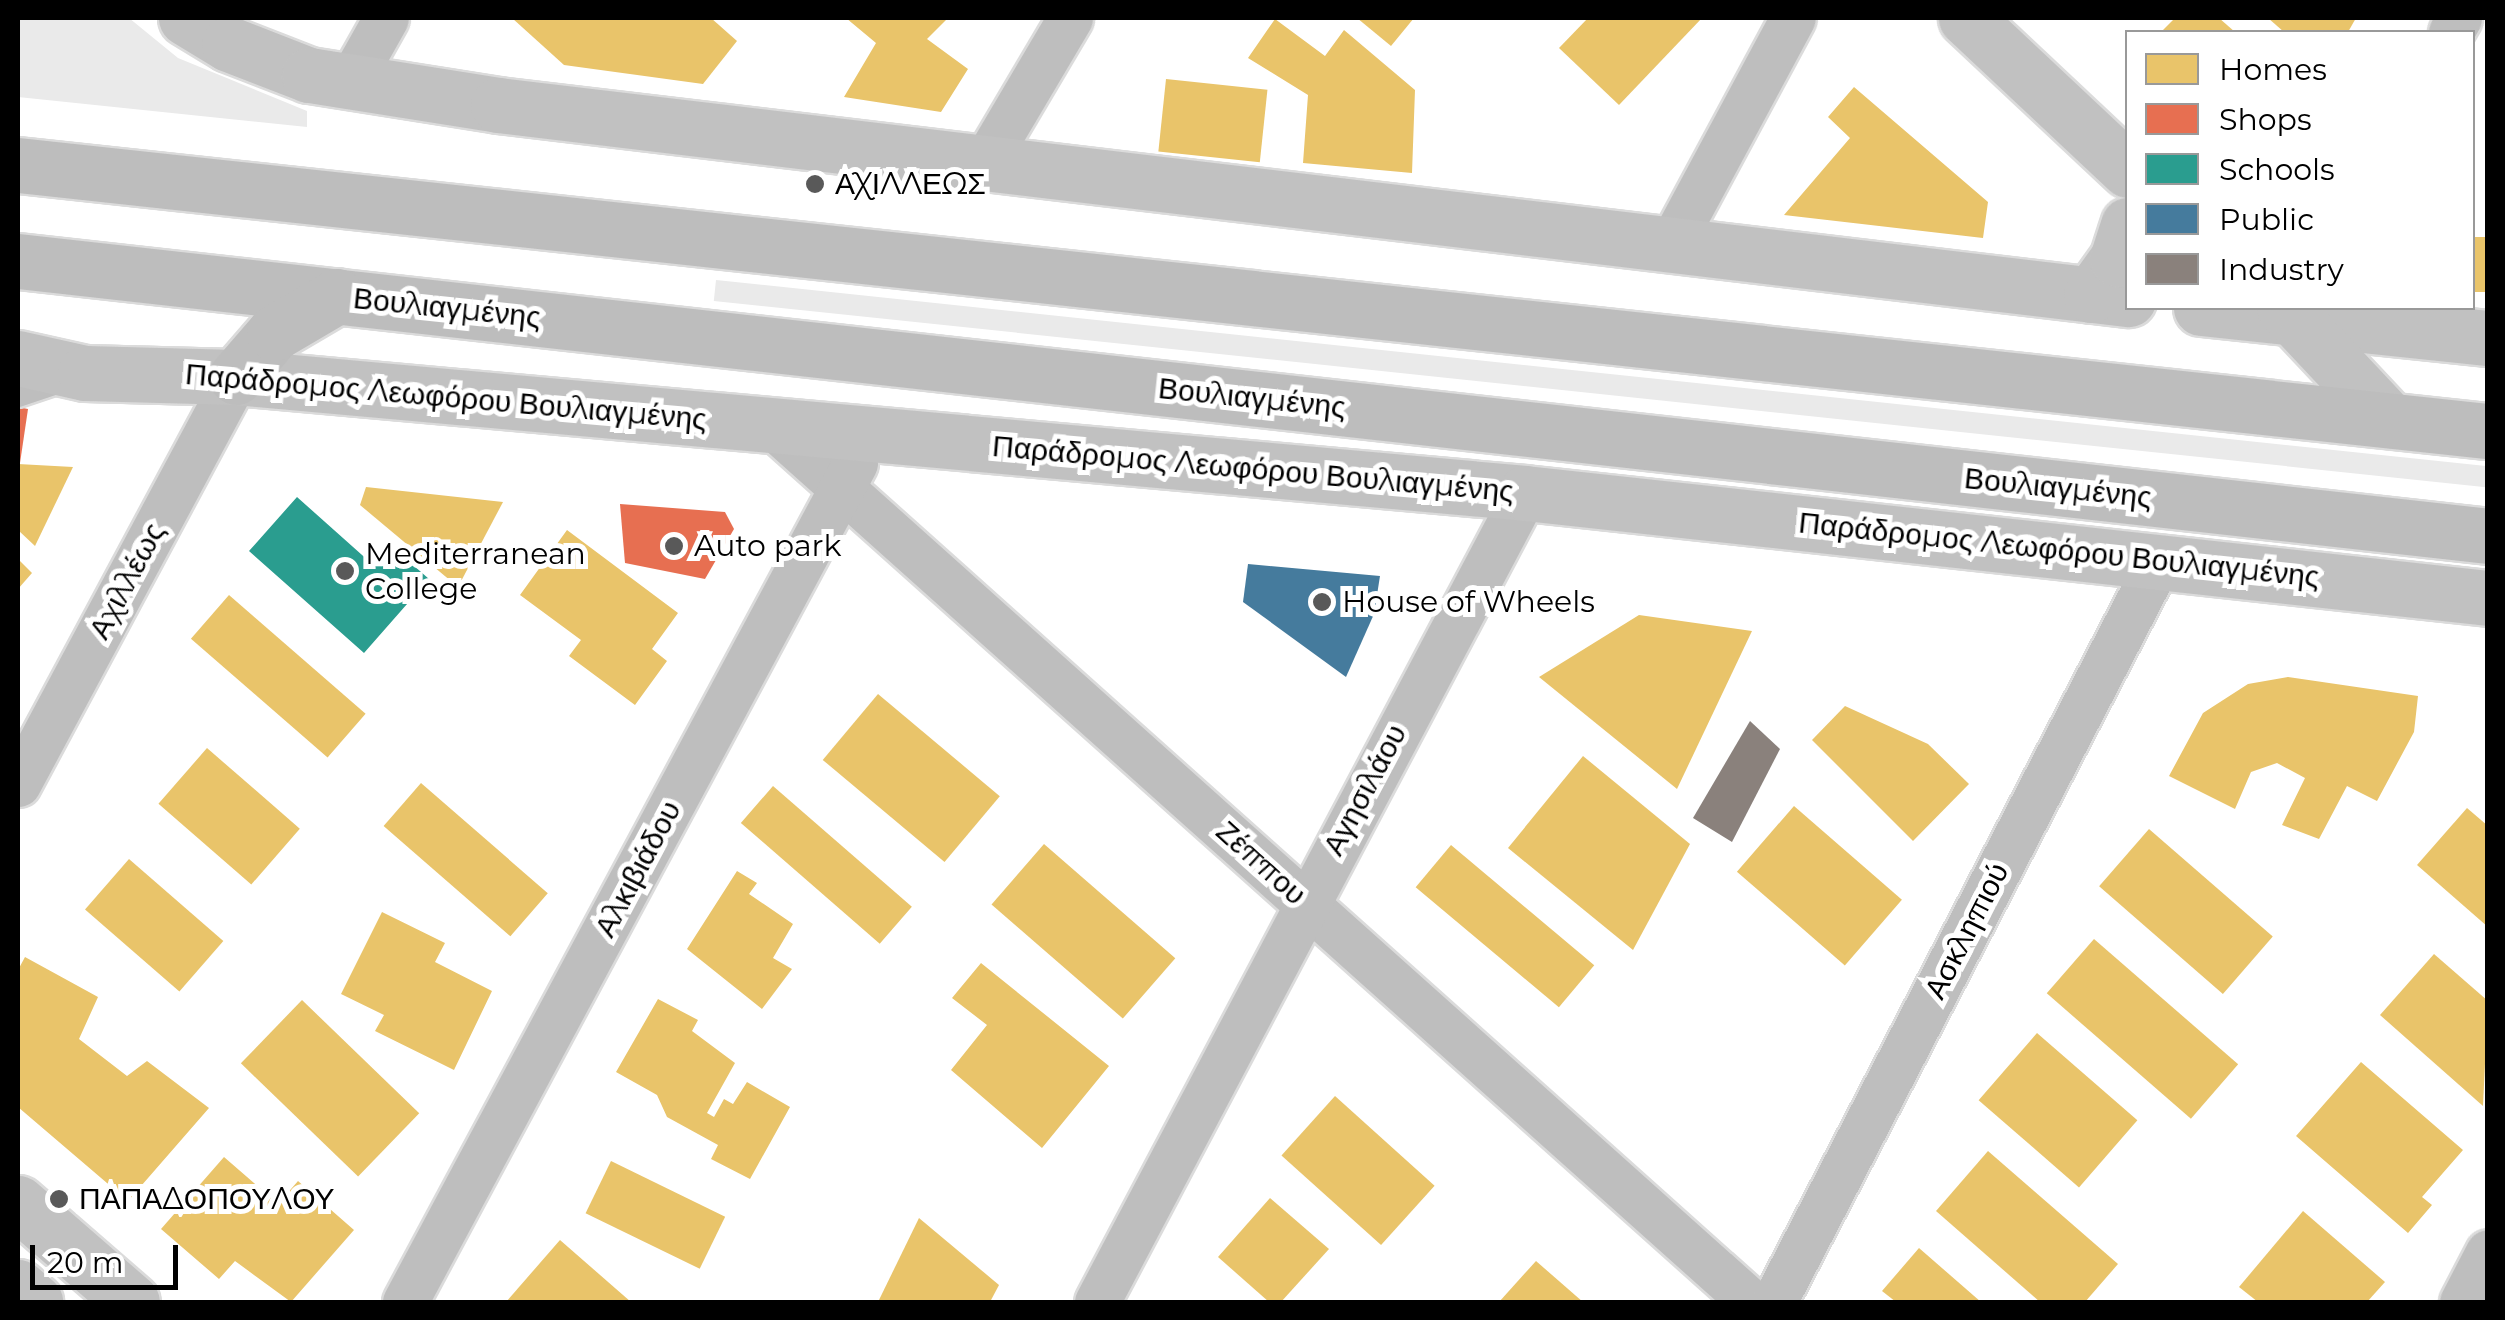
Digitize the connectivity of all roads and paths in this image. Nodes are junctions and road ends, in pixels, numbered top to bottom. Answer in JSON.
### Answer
{"nodes":[{"id":1,"x":186,"y":18,"type":"edge"},
{"id":2,"x":386,"y":18,"type":"edge"},
{"id":3,"x":1070,"y":18,"type":"edge"},
{"id":4,"x":1792,"y":18,"type":"edge"},
{"id":5,"x":1966,"y":18,"type":"edge"},
{"id":6,"x":252,"y":39,"type":"edge"},
{"id":7,"x":350,"y":82,"type":"junction"},
{"id":8,"x":18,"y":165,"type":"edge"},
{"id":9,"x":982,"y":167,"type":"junction"},
{"id":10,"x":2125,"y":167,"type":"edge"},
{"id":11,"x":2125,"y":234,"type":"edge"},
{"id":12,"x":1668,"y":248,"type":"junction"},
{"id":13,"x":18,"y":260,"type":"edge"},
{"id":14,"x":337,"y":296,"type":"junction"},
{"id":15,"x":2109,"y":297,"type":"edge"},
{"id":16,"x":2263,"y":310,"type":"edge"},
{"id":17,"x":2294,"y":311,"type":"edge"},
{"id":18,"x":2488,"y":338,"type":"edge"},
{"id":19,"x":18,"y":358,"type":"edge"},
{"id":20,"x":85,"y":373,"type":"junction"},
{"id":21,"x":236,"y":377,"type":"junction"},
{"id":22,"x":18,"y":396,"type":"edge"},
{"id":23,"x":2389,"y":420,"type":"junction"},
{"id":24,"x":770,"y":424,"type":"junction"},
{"id":25,"x":2488,"y":431,"type":"edge"},
{"id":26,"x":870,"y":434,"type":"junction"},
{"id":27,"x":842,"y":488,"type":"junction"},
{"id":28,"x":1525,"y":493,"type":"junction"},
{"id":29,"x":2488,"y":536,"type":"edge"},
{"id":30,"x":2160,"y":559,"type":"junction"},
{"id":31,"x":2488,"y":598,"type":"edge"},
{"id":32,"x":25,"y":754,"type":"edge"},
{"id":33,"x":1304,"y":902,"type":"junction"},
{"id":34,"x":18,"y":1203,"type":"edge"},
{"id":35,"x":2488,"y":1252,"type":"edge"},
{"id":36,"x":18,"y":1287,"type":"edge"},
{"id":37,"x":35,"y":1302,"type":"edge"},
{"id":38,"x":132,"y":1302,"type":"edge"},
{"id":39,"x":406,"y":1302,"type":"edge"},
{"id":40,"x":1097,"y":1302,"type":"edge"},
{"id":41,"x":1751,"y":1302,"type":"edge"},
{"id":42,"x":1774,"y":1302,"type":"edge"},
{"id":43,"x":2462,"y":1302,"type":"edge"}],
"edges":[{"from":1,"to":6,"type":"street"},
{"from":2,"to":7,"type":"street"},
{"from":3,"to":9,"type":"street"},
{"from":4,"to":12,"type":"street"},
{"from":5,"to":10,"type":"street"},
{"from":6,"to":7,"type":"street"},
{"from":7,"to":9,"type":"street"},
{"from":8,"to":23,"type":"main road"},
{"from":9,"to":12,"type":"street"},
{"from":11,"to":15,"type":"street"},
{"from":12,"to":15,"type":"street"},
{"from":13,"to":14,"type":"main road","name":"Βουλιαγμένης"},
{"from":14,"to":21,"type":"main road"},
{"from":14,"to":29,"type":"main road","name":"Βουλιαγμένης"},
{"from":16,"to":17,"type":"street"},
{"from":17,"to":18,"type":"street"},
{"from":17,"to":23,"type":"street"},
{"from":19,"to":20,"type":"street","name":"Παράδρομος Λεωφόρου Βουλιαγμένης"},
{"from":20,"to":21,"type":"street","name":"Παράδρομος Λεωφόρου Βουλιαγμένης"},
{"from":20,"to":22,"type":"lane"},
{"from":21,"to":24,"type":"street","name":"Παράδρομος Λεωφόρου Βουλιαγμένης"},
{"from":21,"to":32,"type":"street","name":"Αχιλλέως"},
{"from":23,"to":25,"type":"main road"},
{"from":24,"to":26,"type":"street","name":"Παράδρομος Λεωφόρου Βουλιαγμένης"},
{"from":24,"to":27,"type":"street","name":"Ζέππου"},
{"from":26,"to":27,"type":"street","name":"Αλκιβιάδου"},
{"from":26,"to":28,"type":"street","name":"Παράδρομος Λεωφόρου Βουλιαγμένης"},
{"from":27,"to":33,"type":"street","name":"Ζέππου"},
{"from":27,"to":39,"type":"street","name":"Αλκιβιάδου"},
{"from":28,"to":30,"type":"street","name":"Παράδρομος Λεωφόρου Βουλιαγμένης"},
{"from":28,"to":33,"type":"street","name":"Αγησιλάου"},
{"from":30,"to":31,"type":"street","name":"Παράδρομος Λεωφόρου Βουλιαγμένης"},
{"from":30,"to":42,"type":"street","name":"Ασκληπιού"},
{"from":33,"to":40,"type":"street","name":"Αγησιλάου"},
{"from":33,"to":41,"type":"street","name":"Ζέππου"},
{"from":34,"to":38,"type":"street"},
{"from":35,"to":43,"type":"street"},
{"from":36,"to":37,"type":"street"}]}
